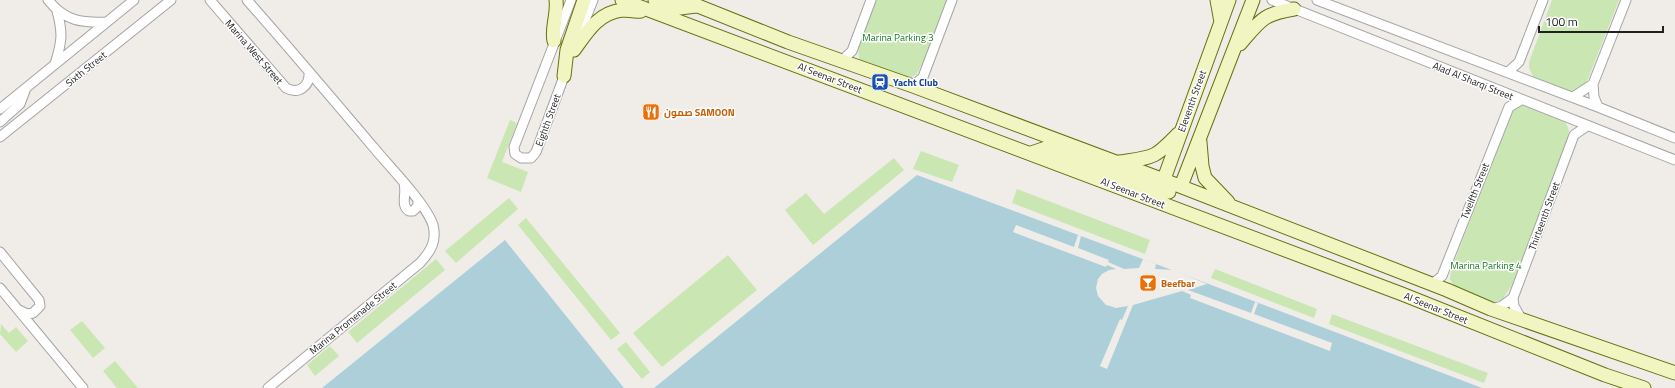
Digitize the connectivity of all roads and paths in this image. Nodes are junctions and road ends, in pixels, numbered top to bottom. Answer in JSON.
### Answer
{"nodes":[{"id":1,"x":48,"y":0,"type":"edge"},
{"id":2,"x":134,"y":0,"type":"edge"},
{"id":3,"x":177,"y":0,"type":"edge"},
{"id":4,"x":247,"y":0,"type":"edge"},
{"id":5,"x":556,"y":0,"type":"edge"},
{"id":6,"x":571,"y":0,"type":"edge"},
{"id":7,"x":584,"y":0,"type":"edge"},
{"id":8,"x":593,"y":0,"type":"edge"},
{"id":9,"x":622,"y":0,"type":"edge"},
{"id":10,"x":683,"y":0,"type":"edge"},
{"id":11,"x":871,"y":0,"type":"edge"},
{"id":12,"x":952,"y":0,"type":"edge"},
{"id":13,"x":1216,"y":0,"type":"edge"},
{"id":14,"x":1229,"y":0,"type":"edge"},
{"id":15,"x":1253,"y":0,"type":"edge"},
{"id":16,"x":1272,"y":0,"type":"edge"},
{"id":17,"x":1317,"y":0,"type":"edge"},
{"id":18,"x":1543,"y":0,"type":"edge"},
{"id":19,"x":1626,"y":0,"type":"edge"},
{"id":20,"x":208,"y":1,"type":"edge"},
{"id":21,"x":168,"y":2,"type":"edge"},
{"id":22,"x":653,"y":5,"type":"edge"},
{"id":23,"x":700,"y":6,"type":"junction"},
{"id":24,"x":1294,"y":9,"type":"junction"},
{"id":25,"x":56,"y":11,"type":"junction"},
{"id":26,"x":107,"y":22,"type":"junction"},
{"id":27,"x":1221,"y":22,"type":"junction"},
{"id":28,"x":554,"y":41,"type":"junction"},
{"id":29,"x":574,"y":50,"type":"junction"},
{"id":30,"x":852,"y":51,"type":"junction"},
{"id":31,"x":1233,"y":51,"type":"junction"},
{"id":32,"x":841,"y":61,"type":"junction"},
{"id":33,"x":1519,"y":62,"type":"junction"},
{"id":34,"x":54,"y":65,"type":"junction"},
{"id":35,"x":857,"y":67,"type":"junction"},
{"id":36,"x":309,"y":72,"type":"junction"},
{"id":37,"x":1508,"y":72,"type":"junction"},
{"id":38,"x":564,"y":76,"type":"junction"},
{"id":39,"x":922,"y":77,"type":"junction"},
{"id":40,"x":1525,"y":79,"type":"junction"},
{"id":41,"x":1593,"y":84,"type":"junction"},
{"id":42,"x":913,"y":86,"type":"junction"},
{"id":43,"x":304,"y":87,"type":"junction"},
{"id":44,"x":26,"y":88,"type":"junction"},
{"id":45,"x":325,"y":91,"type":"junction"},
{"id":46,"x":928,"y":92,"type":"junction"},
{"id":47,"x":1502,"y":92,"type":"junction"},
{"id":48,"x":1574,"y":98,"type":"junction"},
{"id":49,"x":1521,"y":100,"type":"junction"},
{"id":50,"x":1509,"y":107,"type":"junction"},
{"id":51,"x":1598,"y":107,"type":"junction"},
{"id":52,"x":0,"y":109,"type":"edge"},
{"id":53,"x":1567,"y":118,"type":"junction"},
{"id":54,"x":0,"y":122,"type":"edge"},
{"id":55,"x":1587,"y":126,"type":"junction"},
{"id":56,"x":1182,"y":129,"type":"junction"},
{"id":57,"x":1574,"y":135,"type":"junction"},
{"id":58,"x":0,"y":137,"type":"edge"},
{"id":59,"x":1200,"y":138,"type":"junction"},
{"id":60,"x":1675,"y":138,"type":"edge"},
{"id":61,"x":1675,"y":160,"type":"edge"},
{"id":62,"x":1117,"y":162,"type":"junction"},
{"id":63,"x":404,"y":183,"type":"junction"},
{"id":64,"x":1181,"y":186,"type":"junction"},
{"id":65,"x":1160,"y":191,"type":"junction"},
{"id":66,"x":418,"y":201,"type":"junction"},
{"id":67,"x":1232,"y":206,"type":"junction"},
{"id":68,"x":0,"y":252,"type":"edge"},
{"id":69,"x":1437,"y":280,"type":"junction"},
{"id":70,"x":0,"y":288,"type":"edge"},
{"id":71,"x":1513,"y":298,"type":"junction"},
{"id":72,"x":1491,"y":309,"type":"junction"},
{"id":73,"x":18,"y":310,"type":"junction"},
{"id":74,"x":33,"y":313,"type":"junction"},
{"id":75,"x":1522,"y":320,"type":"junction"},
{"id":76,"x":39,"y":336,"type":"junction"},
{"id":77,"x":1675,"y":374,"type":"edge"},
{"id":78,"x":83,"y":388,"type":"edge"},
{"id":79,"x":268,"y":388,"type":"edge"},
{"id":80,"x":1644,"y":388,"type":"edge"}],
"edges":[{"from":1,"to":25,"type":"street"},
{"from":2,"to":26,"type":"street"},
{"from":3,"to":21,"type":"street","name":"Sixth Street"},
{"from":4,"to":36,"type":"street"},
{"from":5,"to":28,"type":"street"},
{"from":6,"to":28,"type":"street","name":"Eighth Street"},
{"from":7,"to":38,"type":"street"},
{"from":8,"to":29,"type":"street","name":"Eighth Street"},
{"from":9,"to":22,"type":"street","name":"Al Seenar Street"},
{"from":10,"to":23,"type":"street","name":"Al Seenar Street"},
{"from":11,"to":30,"type":"street"},
{"from":12,"to":39,"type":"street"},
{"from":13,"to":27,"type":"street"},
{"from":14,"to":27,"type":"street","name":"Eleventh Street"},
{"from":15,"to":31,"type":"street","name":"Eleventh Street"},
{"from":16,"to":24,"type":"street","name":"Alad Al Sharqi Street"},
{"from":17,"to":37,"type":"street","name":"Alad Al Sharqi Street"},
{"from":18,"to":33,"type":"street"},
{"from":19,"to":41,"type":"street"},
{"from":20,"to":43,"type":"street","name":"Marina West Street"},
{"from":21,"to":58,"type":"street","name":"Sixth Street"},
{"from":22,"to":23,"type":"street"},
{"from":22,"to":29,"type":"street"},
{"from":22,"to":65,"type":"street","name":"Al Seenar Street"},
{"from":23,"to":32,"type":"street","name":"Al Seenar Street"},
{"from":24,"to":31,"type":"street"},
{"from":24,"to":47,"type":"street","name":"Alad Al Sharqi Street"},
{"from":25,"to":26,"type":"street"},
{"from":25,"to":34,"type":"street"},
{"from":26,"to":34,"type":"street"},
{"from":27,"to":56,"type":"street","name":"Eleventh Street"},
{"from":28,"to":38,"type":"street","name":"Eighth Street"},
{"from":29,"to":38,"type":"street","name":"Eighth Street"},
{"from":30,"to":32,"type":"street"},
{"from":30,"to":35,"type":"street"},
{"from":31,"to":59,"type":"street","name":"Eleventh Street"},
{"from":32,"to":35,"type":"street","name":"Al Seenar Street"},
{"from":33,"to":37,"type":"street"},
{"from":33,"to":40,"type":"street"},
{"from":34,"to":44,"type":"street"},
{"from":35,"to":42,"type":"street","name":"Al Seenar Street"},
{"from":36,"to":43,"type":"street"},
{"from":36,"to":45,"type":"street"},
{"from":37,"to":40,"type":"street","name":"Alad Al Sharqi Street"},
{"from":39,"to":42,"type":"street"},
{"from":39,"to":46,"type":"street"},
{"from":40,"to":48,"type":"street","name":"Alad Al Sharqi Street"},
{"from":41,"to":48,"type":"street"},
{"from":41,"to":51,"type":"street"},
{"from":42,"to":46,"type":"street","name":"Al Seenar Street"},
{"from":43,"to":45,"type":"street","name":"Marina West Street"},
{"from":44,"to":52,"type":"street"},
{"from":44,"to":54,"type":"street"},
{"from":45,"to":63,"type":"street"},
{"from":46,"to":62,"type":"street","name":"Al Seenar Street"},
{"from":47,"to":49,"type":"street","name":"Alad Al Sharqi Street"},
{"from":47,"to":50,"type":"street"},
{"from":48,"to":51,"type":"street","name":"Alad Al Sharqi Street"},
{"from":49,"to":50,"type":"street"},
{"from":49,"to":53,"type":"street","name":"Alad Al Sharqi Street"},
{"from":50,"to":69,"type":"street","name":"Twelfth Street"},
{"from":51,"to":60,"type":"street","name":"Alad Al Sharqi Street"},
{"from":53,"to":55,"type":"street","name":"Alad Al Sharqi Street"},
{"from":53,"to":57,"type":"street"},
{"from":55,"to":57,"type":"street"},
{"from":55,"to":61,"type":"street","name":"Alad Al Sharqi Street"},
{"from":56,"to":62,"type":"street"},
{"from":56,"to":65,"type":"street","name":"Eleventh Street"},
{"from":57,"to":71,"type":"street","name":"Thirteenth Street"},
{"from":59,"to":64,"type":"street","name":"Eleventh Street"},
{"from":59,"to":67,"type":"street"},
{"from":62,"to":65,"type":"street","name":"Al Seenar Street"},
{"from":63,"to":66,"type":"street"},
{"from":63,"to":66,"type":"street"},
{"from":64,"to":65,"type":"street"},
{"from":64,"to":67,"type":"street","name":"Al Seenar Street"},
{"from":65,"to":80,"type":"street","name":"Al Seenar Street"},
{"from":66,"to":79,"type":"street","name":"Marina Promenade Street"},
{"from":67,"to":69,"type":"street","name":"Al Seenar Street"},
{"from":68,"to":74,"type":"street"},
{"from":69,"to":72,"type":"street","name":"Al Seenar Street"},
{"from":70,"to":73,"type":"street"},
{"from":71,"to":72,"type":"street"},
{"from":71,"to":75,"type":"street"},
{"from":72,"to":75,"type":"street","name":"Al Seenar Street"},
{"from":73,"to":74,"type":"street"},
{"from":73,"to":76,"type":"street"},
{"from":74,"to":76,"type":"street"},
{"from":75,"to":77,"type":"street","name":"Al Seenar Street"},
{"from":76,"to":78,"type":"street"}]}
